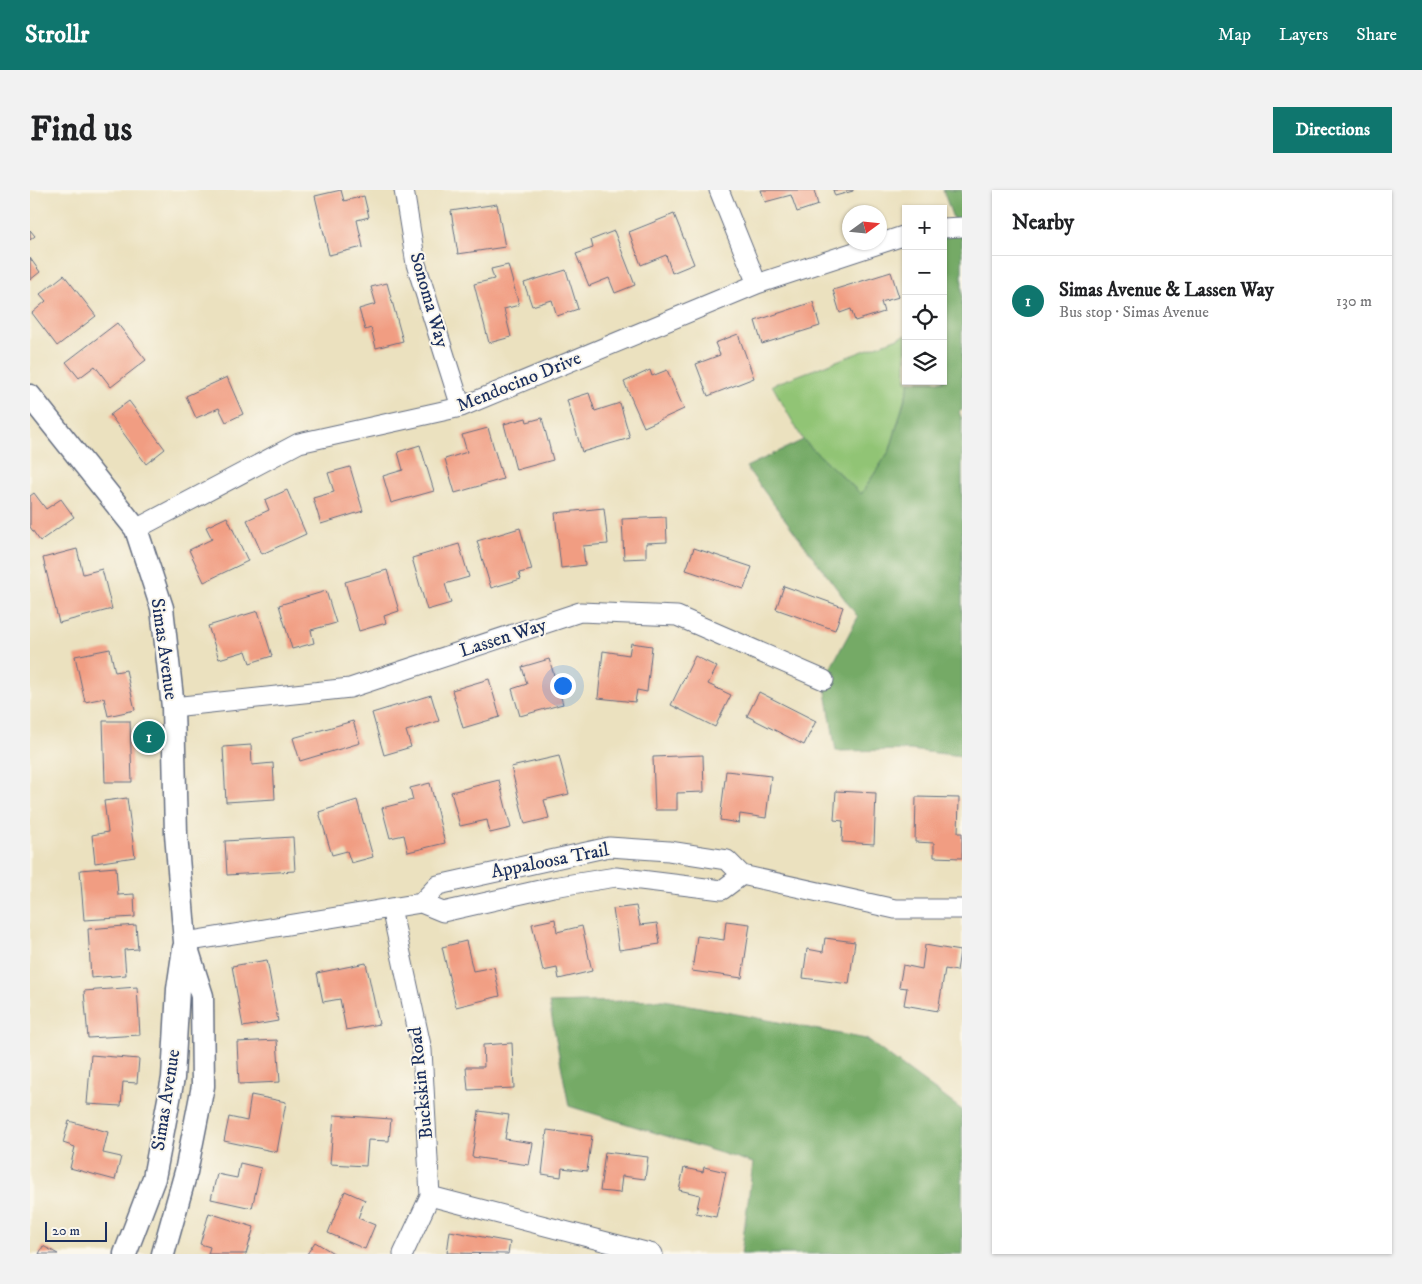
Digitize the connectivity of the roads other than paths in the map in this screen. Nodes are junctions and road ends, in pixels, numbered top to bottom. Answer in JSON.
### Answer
{"nodes":[{"id":1,"x":404,"y":190,"type":"edge"},
{"id":2,"x":719,"y":190,"type":"edge"},
{"id":3,"x":962,"y":227,"type":"edge"},
{"id":4,"x":947,"y":228,"type":"edge"},
{"id":5,"x":902,"y":236,"type":"edge"},
{"id":6,"x":757,"y":284,"type":"junction"},
{"id":7,"x":30,"y":396,"type":"edge"},
{"id":8,"x":461,"y":407,"type":"junction"},
{"id":9,"x":136,"y":529,"type":"junction"},
{"id":10,"x":824,"y":680,"type":"dead end"},
{"id":11,"x":173,"y":707,"type":"junction"},
{"id":12,"x":742,"y":875,"type":"junction"},
{"id":13,"x":421,"y":903,"type":"junction"},
{"id":14,"x":391,"y":908,"type":"junction"},
{"id":15,"x":962,"y":909,"type":"edge"},
{"id":16,"x":185,"y":942,"type":"junction"},
{"id":17,"x":430,"y":1196,"type":"junction"},
{"id":18,"x":125,"y":1254,"type":"edge"},
{"id":19,"x":163,"y":1254,"type":"edge"},
{"id":20,"x":403,"y":1254,"type":"edge"},
{"id":21,"x":653,"y":1254,"type":"edge"}],
"edges":[{"from":1,"to":8,"type":"street","name":"Sonoma Way"},
{"from":2,"to":6,"type":"street"},
{"from":3,"to":4,"type":"street"},
{"from":5,"to":6,"type":"street","name":"Mendocino Drive"},
{"from":6,"to":8,"type":"street","name":"Mendocino Drive"},
{"from":7,"to":9,"type":"street","name":"Simas Avenue"},
{"from":8,"to":9,"type":"street","name":"Mendocino Drive"},
{"from":9,"to":11,"type":"street","name":"Simas Avenue"},
{"from":10,"to":11,"type":"street","name":"Lassen Way"},
{"from":11,"to":16,"type":"street","name":"Simas Avenue"},
{"from":12,"to":13,"type":"street","name":"Appaloosa Trail"},
{"from":12,"to":13,"type":"street","name":"Appaloosa Trail"},
{"from":12,"to":15,"type":"street","name":"Appaloosa Trail"},
{"from":13,"to":14,"type":"street"},
{"from":14,"to":16,"type":"street"},
{"from":14,"to":17,"type":"street","name":"Buckskin Road"},
{"from":16,"to":18,"type":"street","name":"Simas Avenue"},
{"from":16,"to":19,"type":"street","name":"Simas Avenue"},
{"from":17,"to":20,"type":"street","name":"Buckskin Road"},
{"from":17,"to":21,"type":"street"}]}
